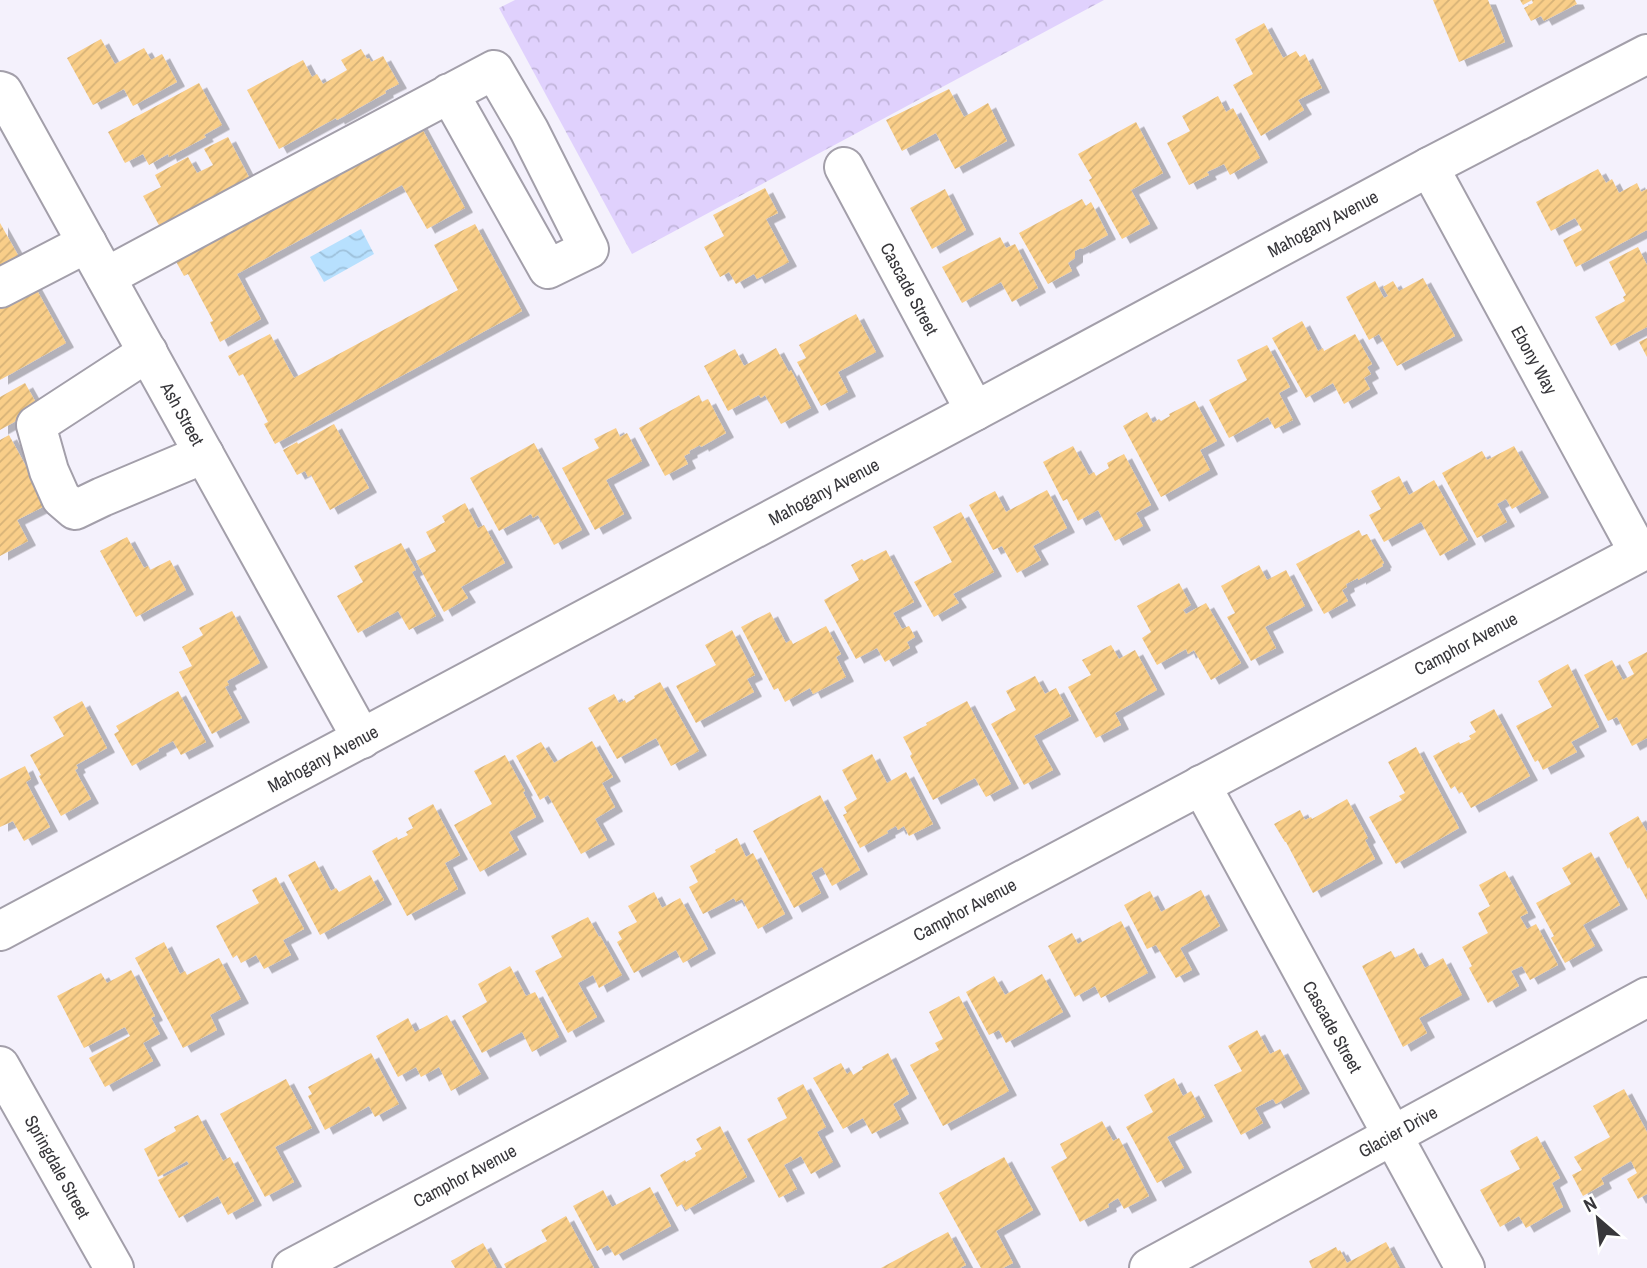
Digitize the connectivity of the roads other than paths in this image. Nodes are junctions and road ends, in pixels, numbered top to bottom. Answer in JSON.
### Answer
{"nodes":[{"id":1,"x":1647,"y":54,"type":"edge"},
{"id":2,"x":0,"y":90,"type":"edge"},
{"id":3,"x":450,"y":93,"type":"junction"},
{"id":4,"x":844,"y":167,"type":"dead end"},
{"id":5,"x":1429,"y":167,"type":"junction"},
{"id":6,"x":87,"y":243,"type":"junction"},
{"id":7,"x":106,"y":277,"type":"junction"},
{"id":8,"x":0,"y":288,"type":"edge"},
{"id":9,"x":148,"y":352,"type":"junction"},
{"id":10,"x":975,"y":411,"type":"junction"},
{"id":11,"x":204,"y":454,"type":"junction"},
{"id":12,"x":1639,"y":553,"type":"joint"},
{"id":13,"x":362,"y":739,"type":"junction"},
{"id":14,"x":1201,"y":785,"type":"junction"},
{"id":15,"x":0,"y":930,"type":"edge"},
{"id":16,"x":1647,"y":997,"type":"edge"},
{"id":17,"x":0,"y":1066,"type":"edge"},
{"id":18,"x":1392,"y":1135,"type":"junction"},
{"id":19,"x":114,"y":1268,"type":"edge"},
{"id":20,"x":292,"y":1268,"type":"edge"},
{"id":21,"x":1149,"y":1268,"type":"edge"},
{"id":22,"x":1465,"y":1268,"type":"edge"}],
"edges":[{"from":1,"to":5,"type":"street","name":"Mahogany Avenue"},
{"from":2,"to":6,"type":"street","name":"Ash Street"},
{"from":3,"to":3,"type":"street"},
{"from":3,"to":7,"type":"street"},
{"from":4,"to":10,"type":"street","name":"Cascade Street"},
{"from":5,"to":10,"type":"street","name":"Mahogany Avenue"},
{"from":5,"to":12,"type":"street","name":"Ebony Way"},
{"from":6,"to":7,"type":"street","name":"Ash Street"},
{"from":6,"to":8,"type":"street"},
{"from":7,"to":9,"type":"street","name":"Ash Street"},
{"from":9,"to":11,"type":"street","name":"Ash Street"},
{"from":9,"to":11,"type":"street"},
{"from":10,"to":13,"type":"street","name":"Mahogany Avenue"},
{"from":11,"to":13,"type":"street","name":"Ash Street"},
{"from":12,"to":14,"type":"street","name":"Camphor Avenue"},
{"from":13,"to":15,"type":"street","name":"Mahogany Avenue"},
{"from":14,"to":18,"type":"street","name":"Cascade Street"},
{"from":14,"to":20,"type":"street","name":"Camphor Avenue"},
{"from":16,"to":18,"type":"street","name":"Glacier Drive"},
{"from":17,"to":19,"type":"street","name":"Springdale Street"},
{"from":18,"to":21,"type":"street","name":"Glacier Drive"},
{"from":18,"to":22,"type":"street","name":"Cascade Street"}]}
